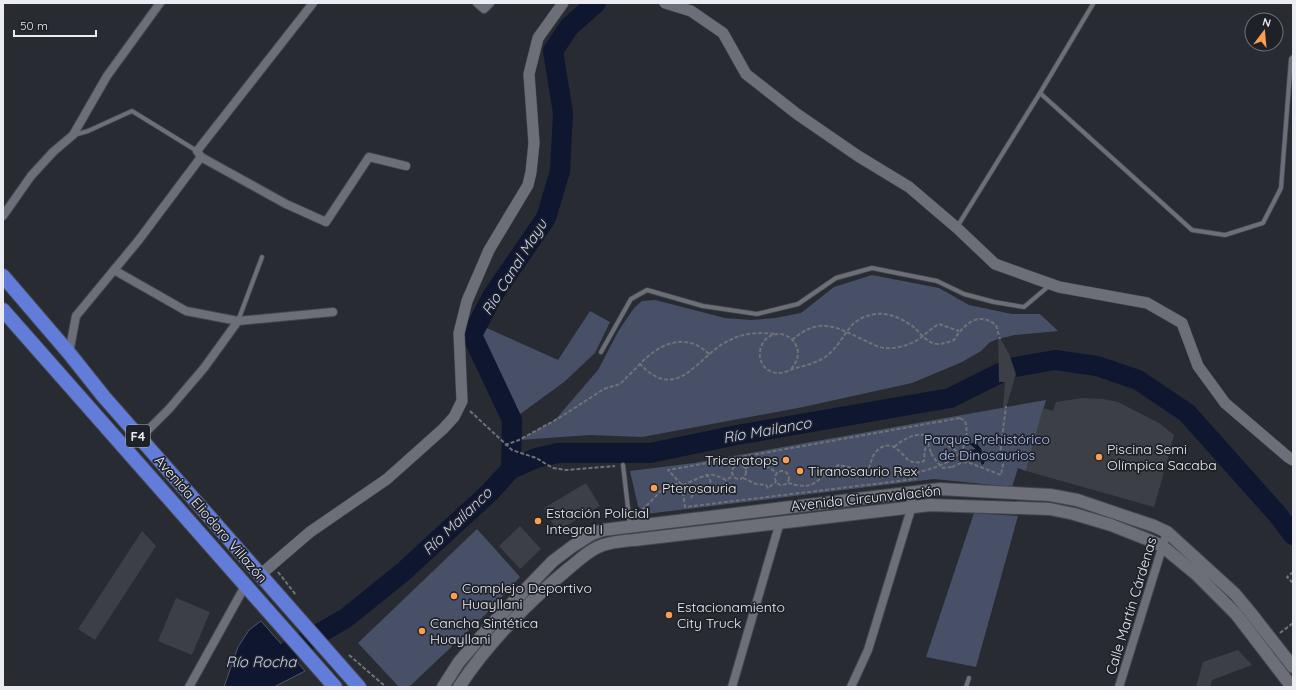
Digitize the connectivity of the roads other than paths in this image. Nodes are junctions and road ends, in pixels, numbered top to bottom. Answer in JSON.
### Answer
{"nodes":[{"id":1,"x":160,"y":3,"type":"edge"},
{"id":2,"x":313,"y":3,"type":"edge"},
{"id":3,"x":477,"y":3,"type":"edge"},
{"id":4,"x":490,"y":3,"type":"edge"},
{"id":5,"x":563,"y":3,"type":"edge"},
{"id":6,"x":665,"y":3,"type":"edge"},
{"id":7,"x":1093,"y":4,"type":"dead end"},
{"id":8,"x":1293,"y":57,"type":"edge"},
{"id":9,"x":1040,"y":93,"type":"junction"},
{"id":10,"x":73,"y":136,"type":"junction"},
{"id":11,"x":199,"y":154,"type":"junction"},
{"id":12,"x":406,"y":166,"type":"dead end"},
{"id":13,"x":3,"y":216,"type":"edge"},
{"id":14,"x":957,"y":228,"type":"junction"},
{"id":15,"x":262,"y":257,"type":"dead end"},
{"id":16,"x":114,"y":270,"type":"junction"},
{"id":17,"x":3,"y":276,"type":"edge"},
{"id":18,"x":1050,"y":284,"type":"junction"},
{"id":19,"x":3,"y":299,"type":"edge"},
{"id":20,"x":3,"y":310,"type":"edge"},
{"id":21,"x":334,"y":312,"type":"dead end"},
{"id":22,"x":3,"y":320,"type":"edge"},
{"id":23,"x":238,"y":321,"type":"junction"},
{"id":24,"x":601,"y":352,"type":"dead end"},
{"id":25,"x":69,"y":353,"type":"junction"},
{"id":26,"x":90,"y":409,"type":"junction"},
{"id":27,"x":140,"y":438,"type":"junction"},
{"id":28,"x":1293,"y":460,"type":"edge"},
{"id":29,"x":622,"y":466,"type":"road end"},
{"id":30,"x":910,"y":492,"type":"junction"},
{"id":31,"x":1020,"y":494,"type":"junction"},
{"id":32,"x":912,"y":506,"type":"junction"},
{"id":33,"x":1018,"y":508,"type":"junction"},
{"id":34,"x":780,"y":522,"type":"junction"},
{"id":35,"x":631,"y":527,"type":"junction"},
{"id":36,"x":1167,"y":532,"type":"junction"},
{"id":37,"x":634,"y":540,"type":"junction"},
{"id":38,"x":1162,"y":546,"type":"junction"},
{"id":39,"x":565,"y":551,"type":"junction"},
{"id":40,"x":575,"y":563,"type":"junction"},
{"id":41,"x":260,"y":575,"type":"junction"},
{"id":42,"x":245,"y":586,"type":"junction"},
{"id":43,"x":1293,"y":667,"type":"edge"},
{"id":44,"x":969,"y":678,"type":"dead end"},
{"id":45,"x":189,"y":687,"type":"edge"},
{"id":46,"x":335,"y":687,"type":"edge"},
{"id":47,"x":359,"y":687,"type":"edge"},
{"id":48,"x":443,"y":687,"type":"edge"},
{"id":49,"x":459,"y":687,"type":"edge"},
{"id":50,"x":732,"y":687,"type":"edge"},
{"id":51,"x":851,"y":687,"type":"edge"},
{"id":52,"x":966,"y":687,"type":"edge"},
{"id":53,"x":1119,"y":687,"type":"edge"},
{"id":54,"x":1292,"y":687,"type":"edge"}],
"edges":[{"from":1,"to":10,"type":"street"},
{"from":2,"to":11,"type":"street"},
{"from":3,"to":4,"type":"street"},
{"from":5,"to":41,"type":"street"},
{"from":6,"to":14,"type":"street"},
{"from":7,"to":9,"type":"lane"},
{"from":8,"to":9,"type":"lane"},
{"from":9,"to":14,"type":"lane"},
{"from":10,"to":11,"type":"lane"},
{"from":10,"to":13,"type":"street"},
{"from":11,"to":12,"type":"street"},
{"from":11,"to":16,"type":"street"},
{"from":14,"to":18,"type":"street"},
{"from":15,"to":23,"type":"lane"},
{"from":16,"to":23,"type":"street"},
{"from":16,"to":25,"type":"street"},
{"from":17,"to":25,"type":"highway","name":"Avenida Eliodoro Villazón","number":"F4"},
{"from":18,"to":24,"type":"lane"},
{"from":18,"to":28,"type":"street"},
{"from":19,"to":26,"type":"highway","name":"Avenida Eliodoro Villazón","number":"F4"},
{"from":20,"to":26,"type":"highway","name":"Avenida Eliodoro Villazón","number":"F4"},
{"from":21,"to":23,"type":"street"},
{"from":22,"to":26,"type":"highway","name":"Avenida Eliodoro Villazón","number":"F4"},
{"from":23,"to":27,"type":"street"},
{"from":25,"to":27,"type":"highway","name":"Avenida Eliodoro Villazón","number":"F4"},
{"from":26,"to":42,"type":"highway","name":"Avenida Eliodoro Villazón","number":"F4"},
{"from":27,"to":41,"type":"highway","name":"Avenida Eliodoro Villazón","number":"F4"},
{"from":29,"to":35,"type":"lane"},
{"from":30,"to":31,"type":"main road","name":"Avenida Circunvalación"},
{"from":30,"to":32,"type":"street"},
{"from":30,"to":35,"type":"main road","name":"Avenida Circunvalación"},
{"from":31,"to":33,"type":"street"},
{"from":31,"to":36,"type":"main road","name":"Avenida Circunvalación"},
{"from":32,"to":33,"type":"main road","name":"Avenida Circunvalación"},
{"from":32,"to":34,"type":"main road","name":"Avenida Circunvalación"},
{"from":32,"to":51,"type":"street"},
{"from":33,"to":38,"type":"main road","name":"Avenida Circunvalación"},
{"from":34,"to":37,"type":"main road","name":"Avenida Circunvalación"},
{"from":34,"to":50,"type":"street"},
{"from":35,"to":37,"type":"street"},
{"from":35,"to":39,"type":"main road","name":"Avenida Circunvalación"},
{"from":36,"to":38,"type":"street","name":"Calle Martín Cárdenas"},
{"from":36,"to":43,"type":"main road","name":"Avenida Circunvalación"},
{"from":37,"to":40,"type":"main road","name":"Avenida Circunvalación"},
{"from":38,"to":53,"type":"street","name":"Calle Martín Cárdenas"},
{"from":38,"to":54,"type":"main road","name":"Avenida Circunvalación"},
{"from":39,"to":40,"type":"street"},
{"from":39,"to":48,"type":"main road","name":"Avenida Circunvalación"},
{"from":40,"to":49,"type":"main road","name":"Avenida Circunvalación"},
{"from":41,"to":47,"type":"highway","name":"Avenida Eliodoro Villazón","number":"F4"},
{"from":42,"to":45,"type":"street"},
{"from":42,"to":46,"type":"highway","name":"Avenida Eliodoro Villazón","number":"F4"},
{"from":44,"to":52,"type":"lane"}]}
